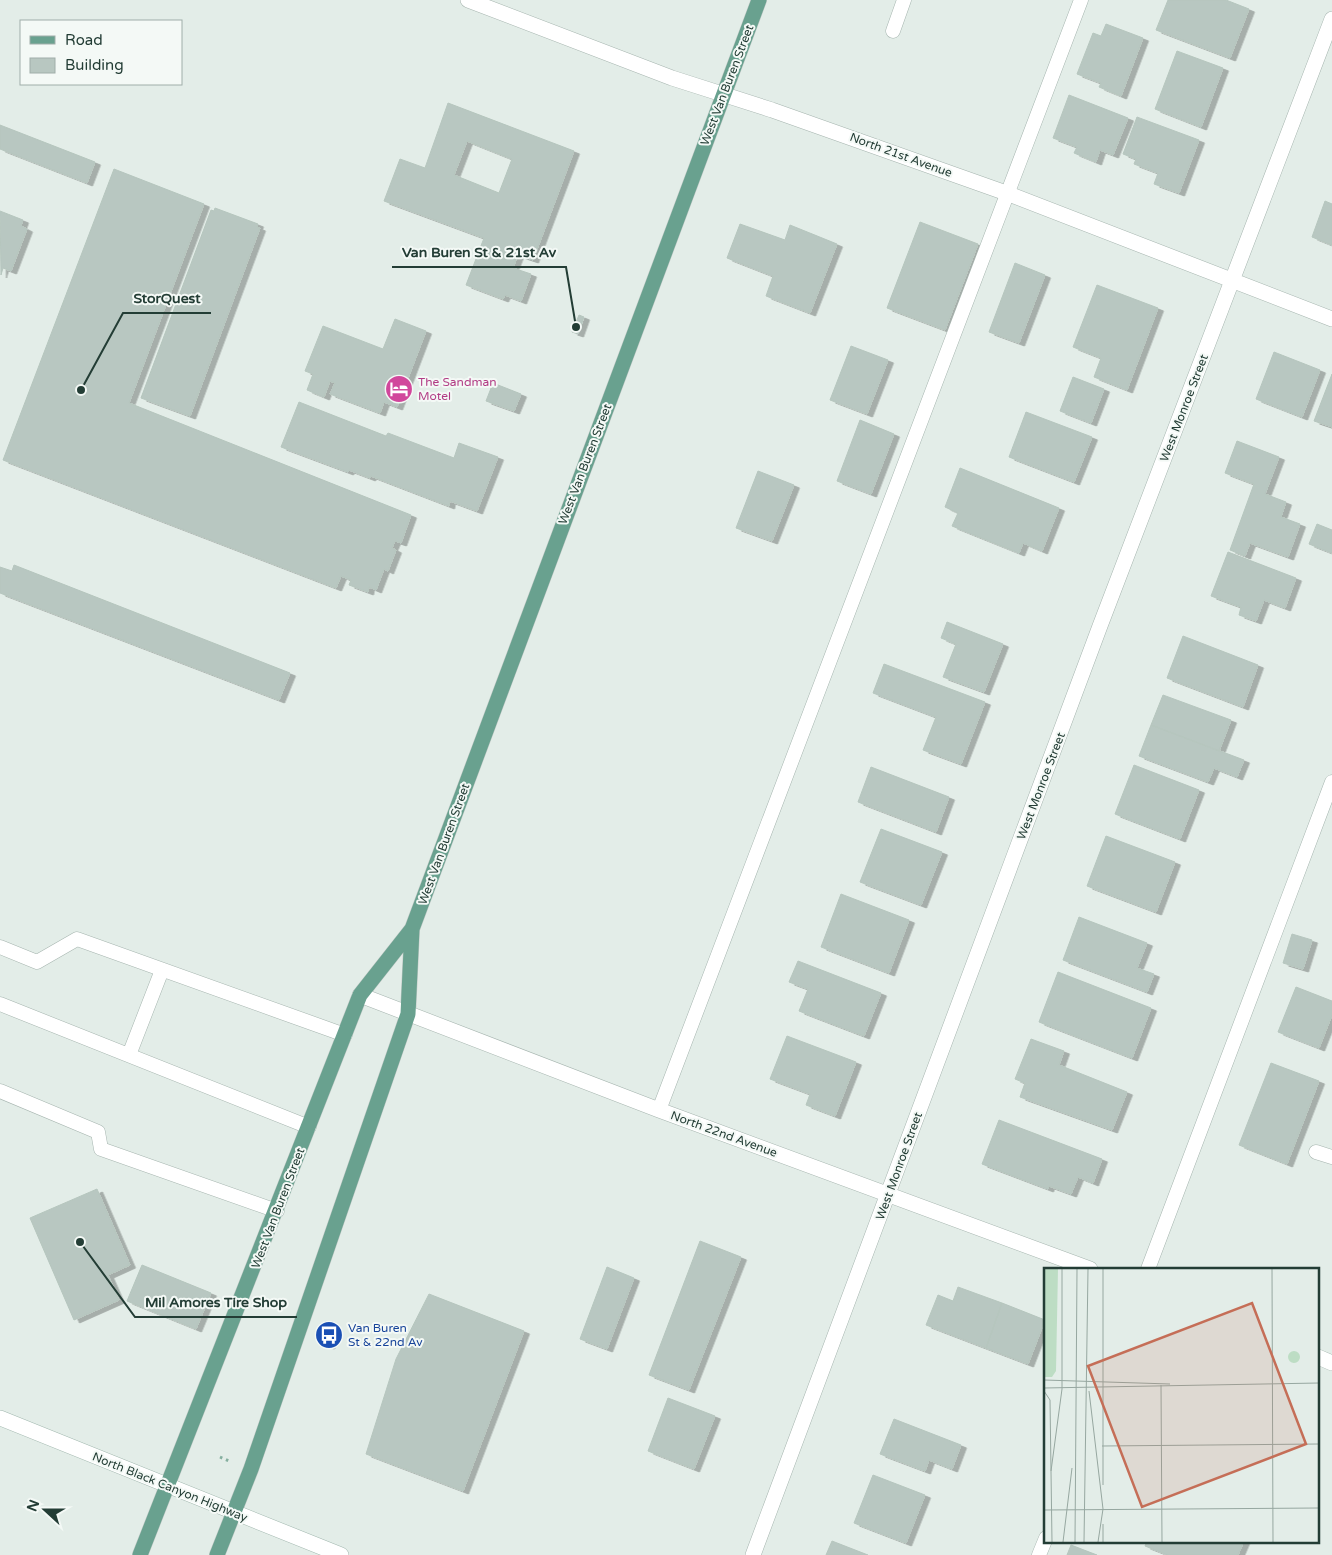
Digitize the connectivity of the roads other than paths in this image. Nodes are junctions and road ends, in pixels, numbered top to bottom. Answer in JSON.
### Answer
{"nodes":[{"id":1,"x":468,"y":0,"type":"edge"},
{"id":2,"x":759,"y":0,"type":"edge"},
{"id":3,"x":904,"y":0,"type":"edge"},
{"id":4,"x":1081,"y":0,"type":"edge"},
{"id":5,"x":1332,"y":19,"type":"edge"},
{"id":6,"x":893,"y":31,"type":"dead end"},
{"id":7,"x":723,"y":94,"type":"junction"},
{"id":8,"x":1009,"y":194,"type":"junction"},
{"id":9,"x":1232,"y":281,"type":"junction"},
{"id":10,"x":1332,"y":319,"type":"edge"},
{"id":11,"x":1332,"y":782,"type":"edge"},
{"id":12,"x":412,"y":929,"type":"junction"},
{"id":13,"x":0,"y":947,"type":"edge"},
{"id":14,"x":162,"y":970,"type":"junction"},
{"id":15,"x":360,"y":995,"type":"junction"},
{"id":16,"x":0,"y":1004,"type":"edge"},
{"id":17,"x":408,"y":1014,"type":"junction"},
{"id":18,"x":345,"y":1035,"type":"junction"},
{"id":19,"x":129,"y":1055,"type":"junction"},
{"id":20,"x":0,"y":1091,"type":"edge"},
{"id":21,"x":659,"y":1110,"type":"junction"},
{"id":22,"x":309,"y":1127,"type":"junction"},
{"id":23,"x":1316,"y":1152,"type":"dead end"},
{"id":24,"x":1332,"y":1157,"type":"edge"},
{"id":25,"x":888,"y":1195,"type":"junction"},
{"id":26,"x":277,"y":1211,"type":"junction"},
{"id":27,"x":1087,"y":1268,"type":"edge"},
{"id":28,"x":1148,"y":1268,"type":"edge"},
{"id":29,"x":1320,"y":1358,"type":"edge"},
{"id":30,"x":1332,"y":1363,"type":"edge"},
{"id":31,"x":0,"y":1418,"type":"edge"},
{"id":32,"x":168,"y":1486,"type":"junction"},
{"id":33,"x":233,"y":1513,"type":"junction"},
{"id":34,"x":1044,"y":1542,"type":"edge"},
{"id":35,"x":142,"y":1549,"type":"edge"},
{"id":36,"x":217,"y":1555,"type":"edge"},
{"id":37,"x":340,"y":1555,"type":"edge"},
{"id":38,"x":753,"y":1555,"type":"edge"},
{"id":39,"x":1039,"y":1555,"type":"edge"}],
"edges":[{"from":1,"to":7,"type":"street","name":"North 21st Avenue"},
{"from":2,"to":7,"type":"main road","name":"West Van Buren Street"},
{"from":3,"to":6,"type":"lane"},
{"from":4,"to":8,"type":"lane"},
{"from":5,"to":9,"type":"street","name":"West Monroe Street"},
{"from":7,"to":8,"type":"street","name":"North 21st Avenue"},
{"from":7,"to":12,"type":"main road","name":"West Van Buren Street"},
{"from":8,"to":9,"type":"street","name":"North 21st Avenue"},
{"from":8,"to":21,"type":"lane"},
{"from":9,"to":10,"type":"street","name":"North 21st Avenue"},
{"from":9,"to":25,"type":"street","name":"West Monroe Street"},
{"from":11,"to":28,"type":"lane"},
{"from":12,"to":15,"type":"main road","name":"West Van Buren Street"},
{"from":12,"to":17,"type":"main road","name":"West Van Buren Street"},
{"from":13,"to":14,"type":"lane"},
{"from":14,"to":18,"type":"lane"},
{"from":14,"to":19,"type":"lane"},
{"from":15,"to":17,"type":"street","name":"North 22nd Avenue"},
{"from":15,"to":18,"type":"main road","name":"West Van Buren Street"},
{"from":16,"to":19,"type":"lane"},
{"from":17,"to":21,"type":"street","name":"North 22nd Avenue"},
{"from":17,"to":33,"type":"main road","name":"West Van Buren Street"},
{"from":18,"to":22,"type":"main road","name":"West Van Buren Street"},
{"from":19,"to":22,"type":"lane"},
{"from":20,"to":26,"type":"lane"},
{"from":21,"to":25,"type":"street","name":"North 22nd Avenue"},
{"from":22,"to":26,"type":"main road","name":"West Van Buren Street"},
{"from":23,"to":24,"type":"lane"},
{"from":25,"to":27,"type":"street","name":"North 22nd Avenue"},
{"from":25,"to":38,"type":"street","name":"West Monroe Street"},
{"from":26,"to":32,"type":"main road","name":"West Van Buren Street"},
{"from":29,"to":30,"type":"street"},
{"from":31,"to":32,"type":"street","name":"North Black Canyon Highway"},
{"from":32,"to":33,"type":"street","name":"North Black Canyon Highway"},
{"from":32,"to":35,"type":"main road","name":"West Van Buren Street"},
{"from":33,"to":36,"type":"main road","name":"West Van Buren Street"},
{"from":33,"to":37,"type":"street","name":"North Black Canyon Highway"},
{"from":34,"to":39,"type":"lane"}]}
